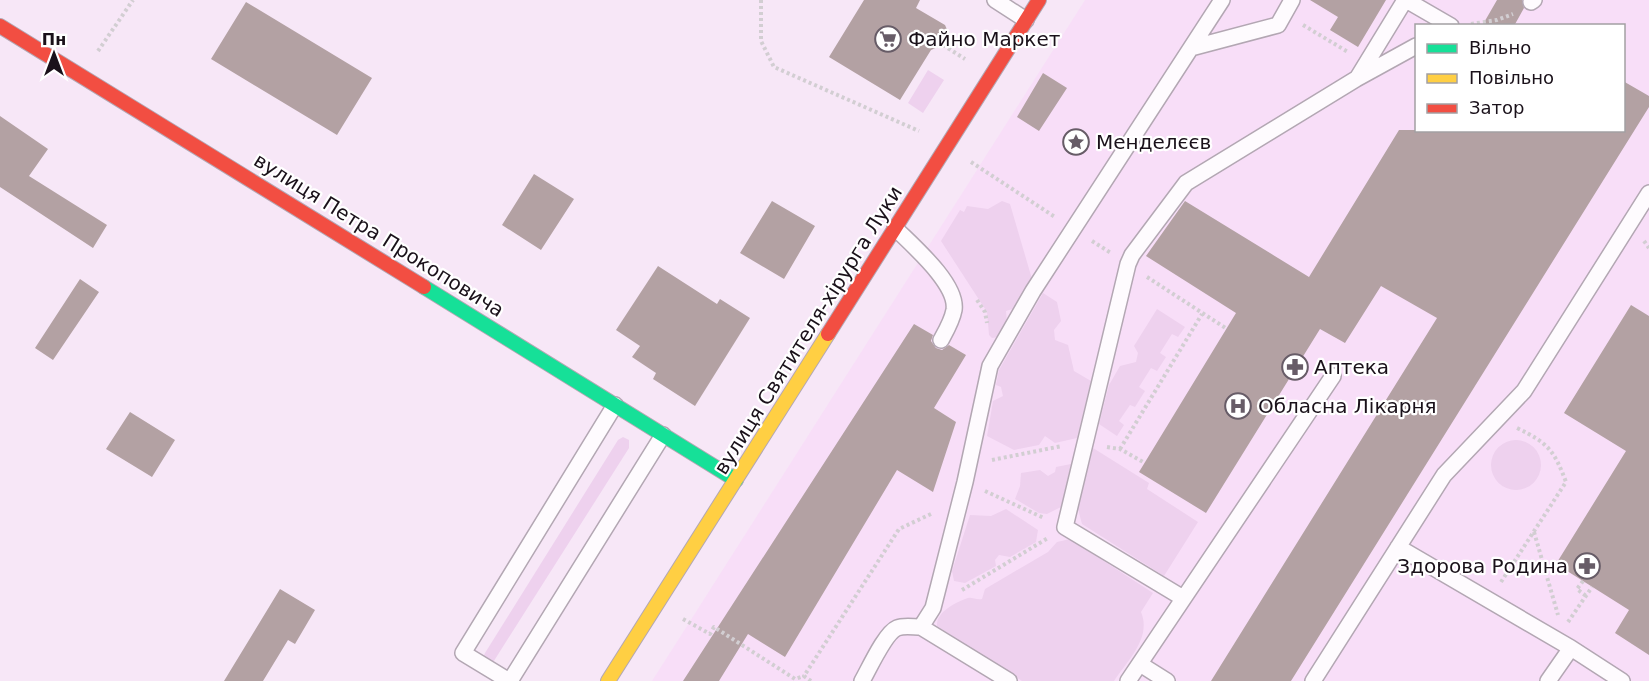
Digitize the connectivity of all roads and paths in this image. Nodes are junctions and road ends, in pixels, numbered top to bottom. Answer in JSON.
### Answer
{"nodes":[{"id":1,"x":133,"y":0,"type":"edge"},
{"id":2,"x":761,"y":0,"type":"edge"},
{"id":3,"x":995,"y":0,"type":"edge"},
{"id":4,"x":1039,"y":0,"type":"edge"},
{"id":5,"x":1222,"y":0,"type":"edge"},
{"id":6,"x":1405,"y":0,"type":"edge"},
{"id":7,"x":1532,"y":1,"type":"edge"},
{"id":8,"x":1288,"y":7,"type":"edge"},
{"id":9,"x":1026,"y":20,"type":"junction"},
{"id":10,"x":1447,"y":24,"type":"edge"},
{"id":11,"x":1468,"y":24,"type":"edge"},
{"id":12,"x":0,"y":26,"type":"edge"},
{"id":13,"x":943,"y":45,"type":"dead end"},
{"id":14,"x":1415,"y":47,"type":"edge"},
{"id":15,"x":1191,"y":48,"type":"junction"},
{"id":16,"x":965,"y":59,"type":"dead end"},
{"id":17,"x":1366,"y":63,"type":"junction"},
{"id":18,"x":81,"y":74,"type":"junction"},
{"id":19,"x":1356,"y":79,"type":"junction"},
{"id":20,"x":919,"y":131,"type":"dead end"},
{"id":21,"x":969,"y":161,"type":"dead end"},
{"id":22,"x":1649,"y":193,"type":"edge"},
{"id":23,"x":895,"y":228,"type":"junction"},
{"id":24,"x":1074,"y":230,"type":"junction"},
{"id":25,"x":1128,"y":264,"type":"junction"},
{"id":26,"x":1203,"y":314,"type":"junction"},
{"id":27,"x":1227,"y":329,"type":"dead end"},
{"id":28,"x":941,"y":340,"type":"dead end"},
{"id":29,"x":1333,"y":376,"type":"dead end"},
{"id":30,"x":615,"y":405,"type":"junction"},
{"id":31,"x":1497,"y":419,"type":"junction"},
{"id":32,"x":663,"y":435,"type":"junction"},
{"id":33,"x":1084,"y":442,"type":"junction"},
{"id":34,"x":1120,"y":449,"type":"junction"},
{"id":35,"x":1145,"y":463,"type":"dead end"},
{"id":36,"x":969,"y":464,"type":"junction"},
{"id":37,"x":736,"y":480,"type":"junction"},
{"id":38,"x":965,"y":482,"type":"junction"},
{"id":39,"x":961,"y":499,"type":"junction"},
{"id":40,"x":1065,"y":527,"type":"junction"},
{"id":41,"x":1534,"y":532,"type":"junction"},
{"id":42,"x":1398,"y":547,"type":"junction"},
{"id":43,"x":1583,"y":581,"type":"dead end"},
{"id":44,"x":1592,"y":587,"type":"dead end"},
{"id":45,"x":1586,"y":596,"type":"junction"},
{"id":46,"x":1183,"y":598,"type":"junction"},
{"id":47,"x":1489,"y":600,"type":"junction"},
{"id":48,"x":933,"y":608,"type":"junction"},
{"id":49,"x":680,"y":617,"type":"dead end"},
{"id":50,"x":921,"y":627,"type":"junction"},
{"id":51,"x":1562,"y":630,"type":"junction"},
{"id":52,"x":1569,"y":647,"type":"junction"},
{"id":53,"x":1140,"y":664,"type":"junction"},
{"id":54,"x":804,"y":676,"type":"junction"},
{"id":55,"x":509,"y":681,"type":"edge"},
{"id":56,"x":608,"y":681,"type":"edge"},
{"id":57,"x":811,"y":681,"type":"edge"},
{"id":58,"x":862,"y":681,"type":"edge"},
{"id":59,"x":1010,"y":681,"type":"edge"},
{"id":60,"x":1128,"y":681,"type":"edge"},
{"id":61,"x":1167,"y":681,"type":"edge"},
{"id":62,"x":1313,"y":681,"type":"edge"},
{"id":63,"x":1548,"y":681,"type":"edge"},
{"id":64,"x":1622,"y":681,"type":"edge"}],
"edges":[{"from":1,"to":18,"type":"path"},
{"from":2,"to":20,"type":"path"},
{"from":3,"to":9,"type":"lane"},
{"from":4,"to":9,"type":"street","name":"вулиця Святителя-хірурга Луки"},
{"from":5,"to":15,"type":"lane"},
{"from":6,"to":10,"type":"lane"},
{"from":6,"to":17,"type":"lane"},
{"from":7,"to":11,"type":"path"},
{"from":8,"to":15,"type":"lane"},
{"from":8,"to":17,"type":"path"},
{"from":9,"to":23,"type":"street","name":"вулиця Святителя-хірурга Луки"},
{"from":12,"to":18,"type":"street","name":"вулиця Петра Прокоповича"},
{"from":13,"to":16,"type":"path"},
{"from":14,"to":19,"type":"lane"},
{"from":15,"to":24,"type":"lane"},
{"from":17,"to":19,"type":"lane"},
{"from":18,"to":30,"type":"street","name":"вулиця Петра Прокоповича"},
{"from":19,"to":25,"type":"lane"},
{"from":21,"to":24,"type":"path"},
{"from":22,"to":31,"type":"lane"},
{"from":23,"to":28,"type":"lane"},
{"from":23,"to":37,"type":"street","name":"вулиця Святителя-хірурга Луки"},
{"from":24,"to":25,"type":"path"},
{"from":24,"to":36,"type":"lane"},
{"from":25,"to":26,"type":"path"},
{"from":25,"to":33,"type":"lane"},
{"from":26,"to":27,"type":"path"},
{"from":26,"to":34,"type":"path"},
{"from":29,"to":46,"type":"lane"},
{"from":30,"to":32,"type":"street","name":"вулиця Петра Прокоповича"},
{"from":30,"to":55,"type":"lane"},
{"from":31,"to":41,"type":"path"},
{"from":31,"to":42,"type":"lane"},
{"from":32,"to":37,"type":"street","name":"вулиця Петра Прокоповича"},
{"from":32,"to":55,"type":"lane"},
{"from":33,"to":34,"type":"path"},
{"from":33,"to":36,"type":"path"},
{"from":33,"to":40,"type":"lane"},
{"from":34,"to":35,"type":"path"},
{"from":36,"to":38,"type":"lane"},
{"from":37,"to":56,"type":"street","name":"вулиця Святителя-хірурга Луки"},
{"from":38,"to":39,"type":"lane"},
{"from":38,"to":40,"type":"path"},
{"from":39,"to":48,"type":"lane"},
{"from":39,"to":54,"type":"path"},
{"from":40,"to":46,"type":"lane"},
{"from":40,"to":48,"type":"path"},
{"from":41,"to":47,"type":"path"},
{"from":41,"to":51,"type":"path"},
{"from":42,"to":47,"type":"lane"},
{"from":42,"to":62,"type":"lane"},
{"from":43,"to":45,"type":"path"},
{"from":44,"to":45,"type":"path"},
{"from":45,"to":51,"type":"path"},
{"from":46,"to":53,"type":"lane"},
{"from":47,"to":52,"type":"lane"},
{"from":48,"to":50,"type":"lane"},
{"from":49,"to":54,"type":"path"},
{"from":50,"to":58,"type":"lane"},
{"from":50,"to":59,"type":"lane"},
{"from":51,"to":52,"type":"path"},
{"from":52,"to":63,"type":"lane"},
{"from":52,"to":64,"type":"lane"},
{"from":53,"to":60,"type":"lane"},
{"from":53,"to":61,"type":"lane"},
{"from":54,"to":57,"type":"path"}]}
